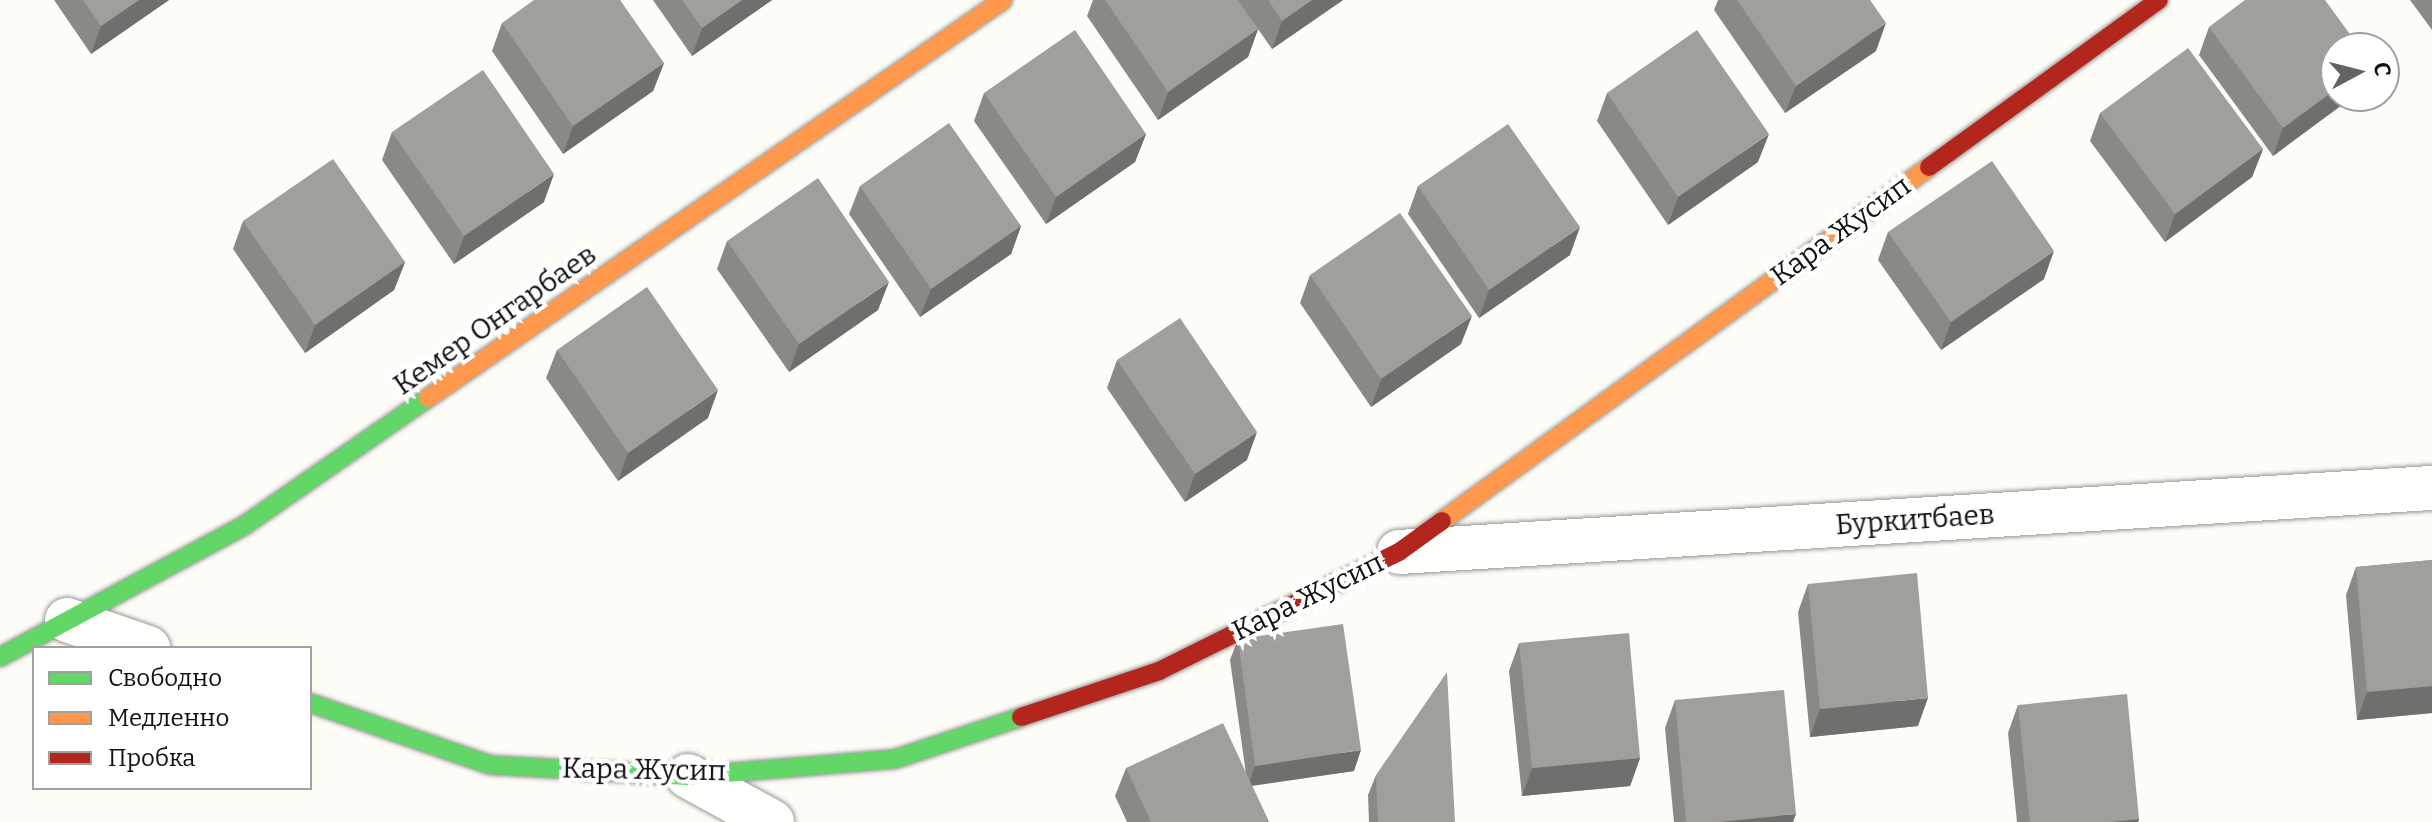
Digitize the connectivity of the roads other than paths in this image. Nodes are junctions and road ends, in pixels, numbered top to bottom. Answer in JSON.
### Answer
{"nodes":[{"id":1,"x":1003,"y":0,"type":"edge"},
{"id":2,"x":2159,"y":0,"type":"edge"},
{"id":3,"x":2432,"y":488,"type":"edge"},
{"id":4,"x":1399,"y":552,"type":"junction"},
{"id":5,"x":67,"y":620,"type":"junction"},
{"id":6,"x":142,"y":646,"type":"edge"},
{"id":7,"x":0,"y":657,"type":"edge"},
{"id":8,"x":312,"y":704,"type":"edge"},
{"id":9,"x":688,"y":776,"type":"junction"},
{"id":10,"x":772,"y":822,"type":"edge"}],
"edges":[{"from":1,"to":5,"type":"street","name":"Кемер Онгарбаев"},
{"from":2,"to":4,"type":"street","name":"Кара Жусип"},
{"from":3,"to":4,"type":"street","name":"Буркитбаев"},
{"from":4,"to":9,"type":"street","name":"Кара Жусип"},
{"from":5,"to":6,"type":"street"},
{"from":5,"to":7,"type":"street","name":"Кемер Онгарбаев"},
{"from":8,"to":9,"type":"street","name":"Кара Жусип"},
{"from":9,"to":10,"type":"street"}]}
